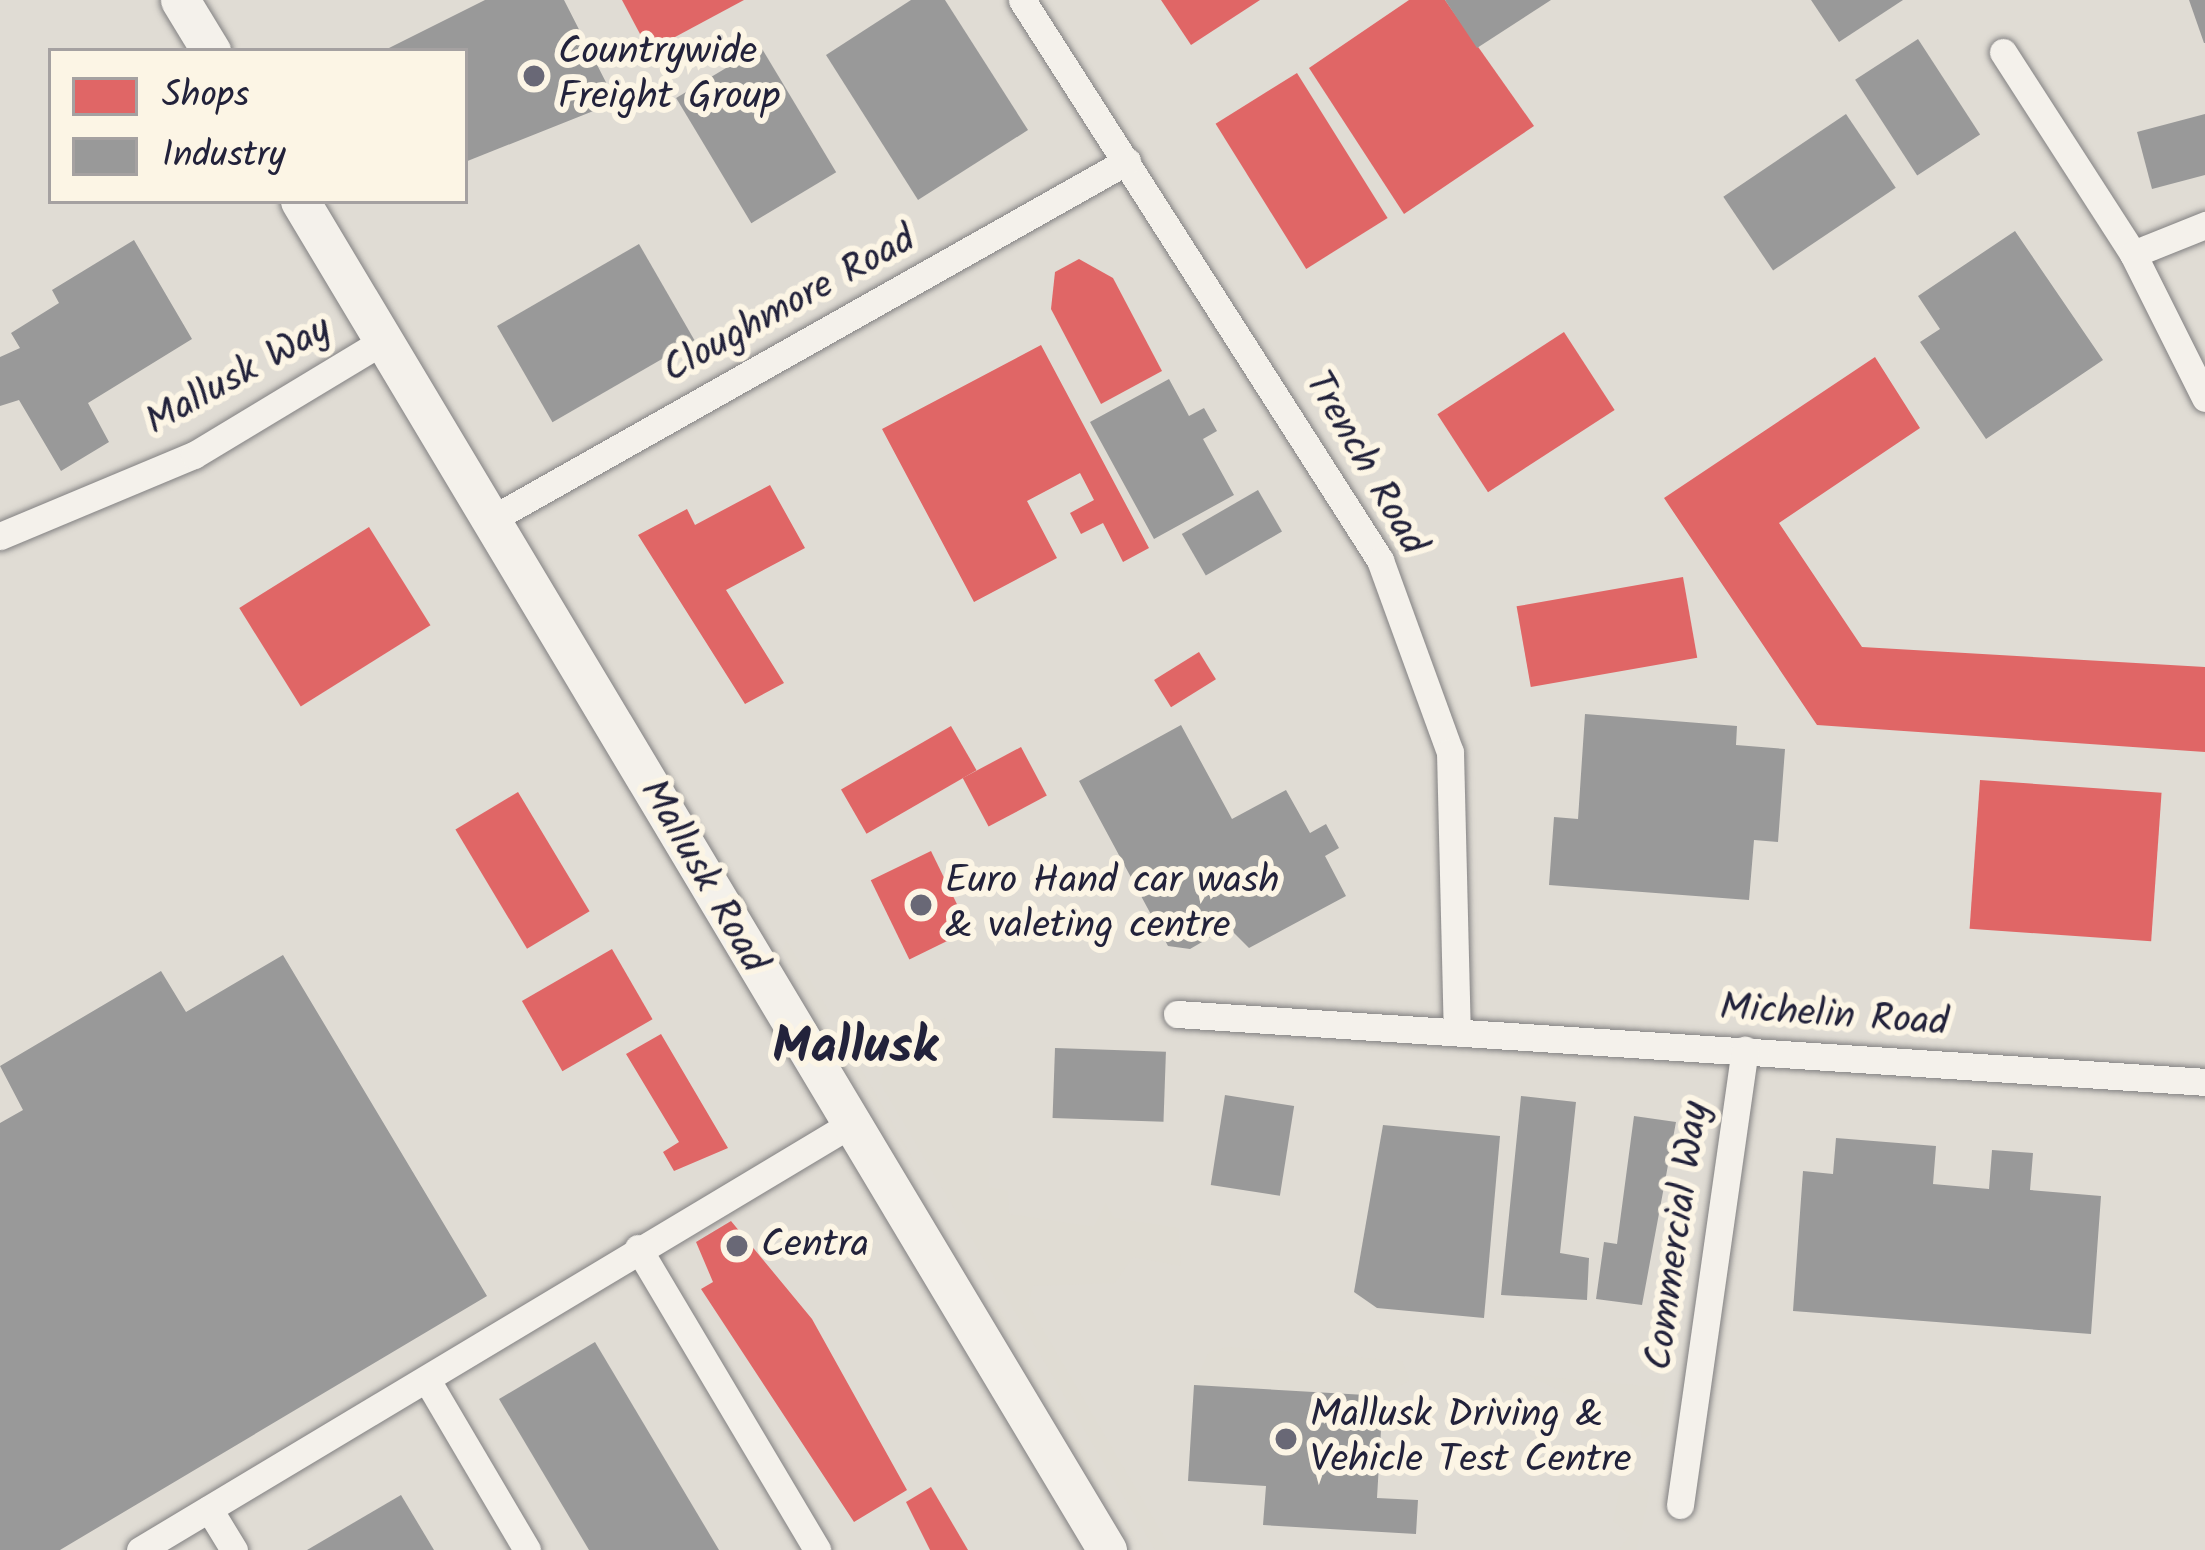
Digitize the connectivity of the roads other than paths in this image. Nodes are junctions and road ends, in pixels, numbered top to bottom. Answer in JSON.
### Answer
{"nodes":[{"id":1,"x":180,"y":0,"type":"edge"},
{"id":2,"x":1022,"y":0,"type":"edge"},
{"id":3,"x":209,"y":48,"type":"edge"},
{"id":4,"x":2002,"y":52,"type":"dead end"},
{"id":5,"x":1127,"y":161,"type":"junction"},
{"id":6,"x":302,"y":204,"type":"edge"},
{"id":7,"x":2205,"y":225,"type":"edge"},
{"id":8,"x":2133,"y":254,"type":"junction"},
{"id":9,"x":383,"y":341,"type":"junction"},
{"id":10,"x":2205,"y":398,"type":"edge"},
{"id":11,"x":492,"y":519,"type":"junction"},
{"id":12,"x":0,"y":536,"type":"edge"},
{"id":13,"x":1177,"y":1014,"type":"dead end"},
{"id":14,"x":1457,"y":1031,"type":"junction"},
{"id":15,"x":1745,"y":1050,"type":"junction"},
{"id":16,"x":2205,"y":1082,"type":"edge"},
{"id":17,"x":850,"y":1124,"type":"junction"},
{"id":18,"x":638,"y":1249,"type":"junction"},
{"id":19,"x":427,"y":1380,"type":"junction"},
{"id":20,"x":1680,"y":1505,"type":"dead end"},
{"id":21,"x":209,"y":1509,"type":"junction"},
{"id":22,"x":140,"y":1550,"type":"edge"},
{"id":23,"x":234,"y":1550,"type":"edge"},
{"id":24,"x":527,"y":1550,"type":"edge"},
{"id":25,"x":817,"y":1550,"type":"edge"},
{"id":26,"x":1107,"y":1550,"type":"edge"}],
"edges":[{"from":1,"to":3,"type":"main road"},
{"from":2,"to":5,"type":"street","name":"Trench Road"},
{"from":4,"to":8,"type":"street"},
{"from":5,"to":11,"type":"street","name":"Cloughmore Road"},
{"from":5,"to":14,"type":"street","name":"Trench Road"},
{"from":6,"to":9,"type":"main road","name":"Mallusk Road"},
{"from":7,"to":8,"type":"street"},
{"from":8,"to":10,"type":"street"},
{"from":9,"to":11,"type":"main road","name":"Mallusk Road"},
{"from":9,"to":12,"type":"street","name":"Mallusk Way"},
{"from":11,"to":17,"type":"main road","name":"Mallusk Road"},
{"from":13,"to":14,"type":"street","name":"Michelin Road"},
{"from":14,"to":15,"type":"street","name":"Michelin Road"},
{"from":15,"to":16,"type":"street","name":"Michelin Road"},
{"from":15,"to":20,"type":"street","name":"Commercial Way"},
{"from":17,"to":18,"type":"street"},
{"from":17,"to":26,"type":"main road","name":"Mallusk Road"},
{"from":18,"to":19,"type":"street"},
{"from":18,"to":25,"type":"street"},
{"from":19,"to":21,"type":"street"},
{"from":19,"to":24,"type":"street"},
{"from":21,"to":22,"type":"street"},
{"from":21,"to":23,"type":"street"}]}
